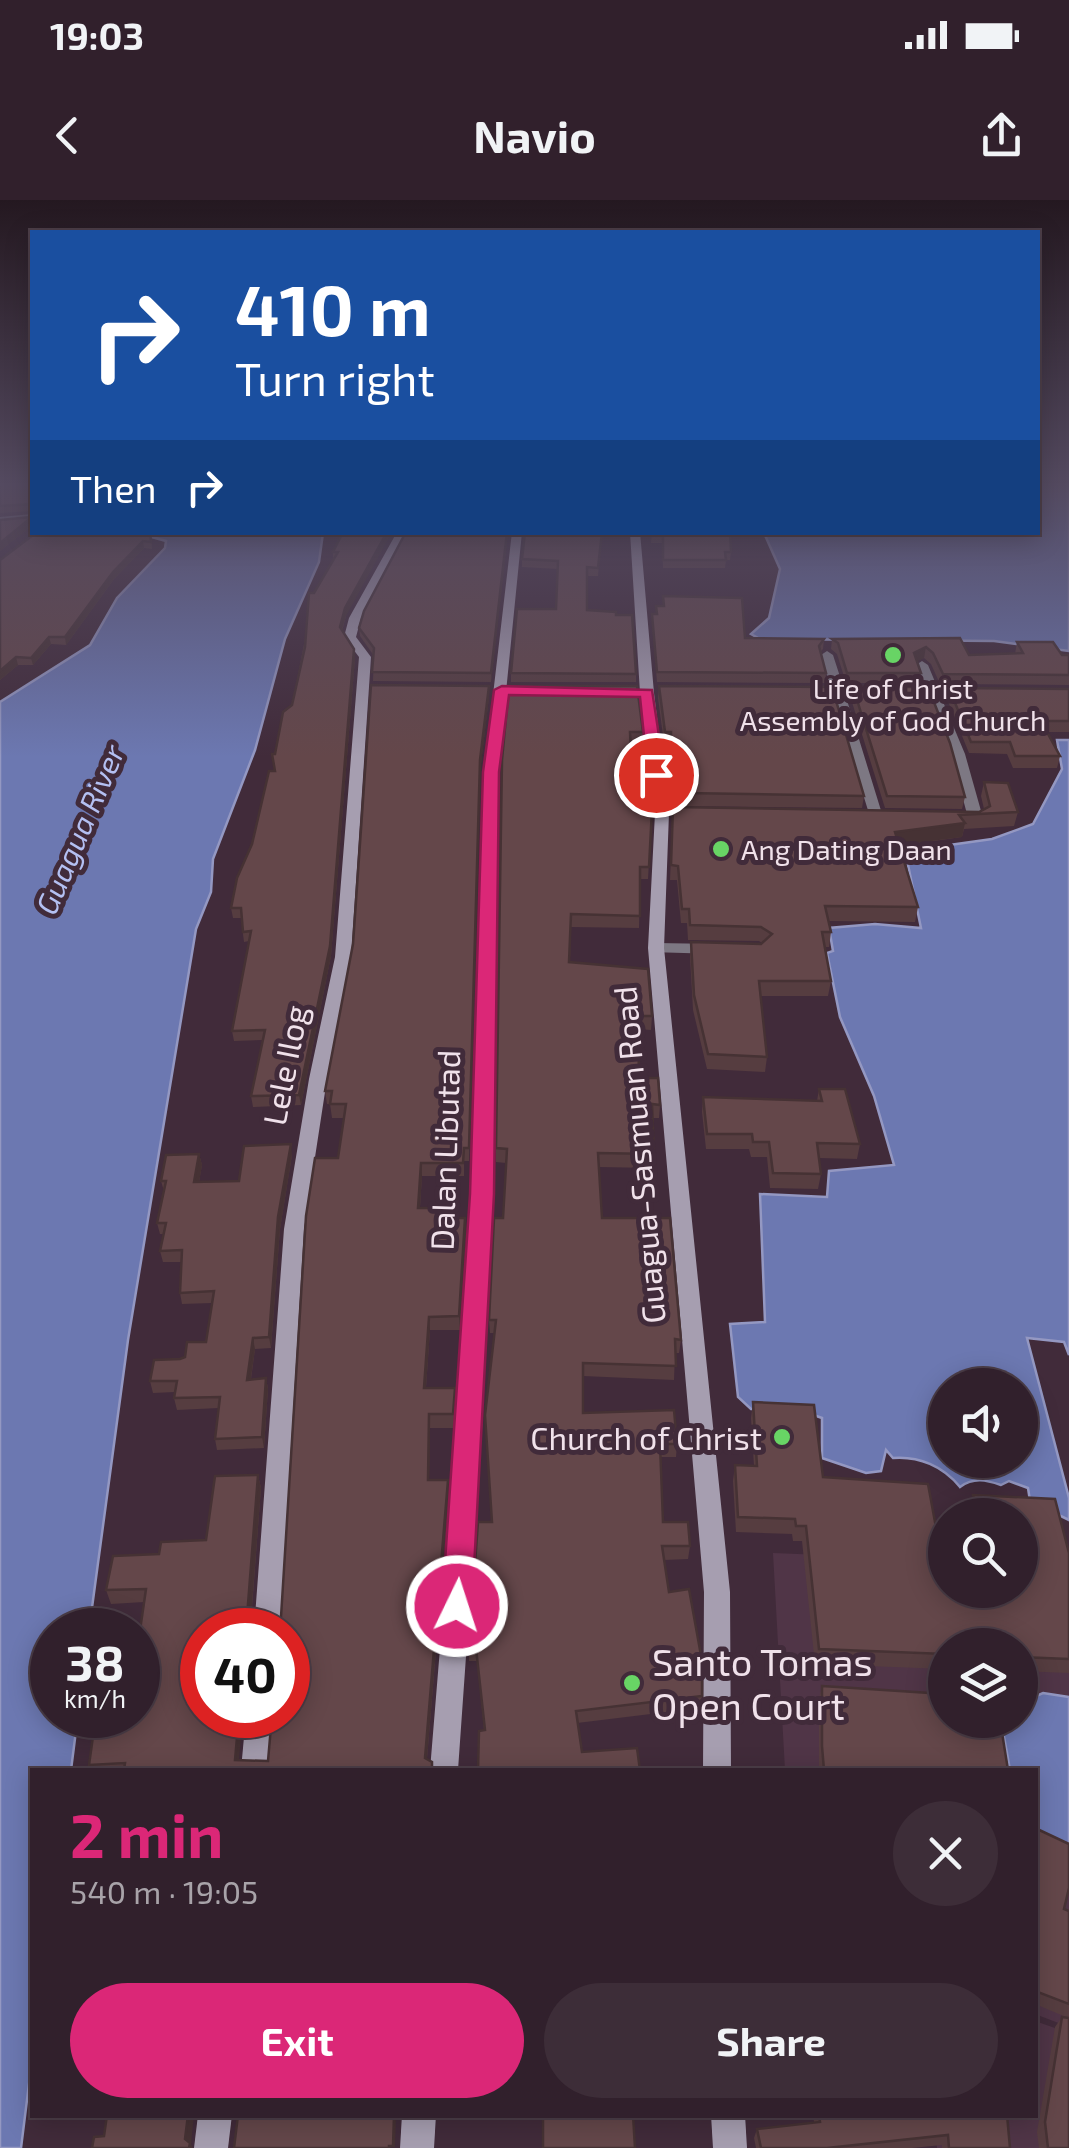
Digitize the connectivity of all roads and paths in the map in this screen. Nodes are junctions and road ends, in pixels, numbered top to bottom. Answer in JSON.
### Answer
{"nodes":[{"id":1,"x":379,"y":575,"type":"edge"},
{"id":2,"x":513,"y":575,"type":"edge"},
{"id":3,"x":637,"y":575,"type":"edge"},
{"id":4,"x":826,"y":655,"type":"edge"},
{"id":5,"x":922,"y":665,"type":"edge"},
{"id":6,"x":800,"y":692,"type":"edge"},
{"id":7,"x":838,"y":692,"type":"junction"},
{"id":8,"x":992,"y":693,"type":"edge"},
{"id":9,"x":934,"y":694,"type":"junction"},
{"id":10,"x":856,"y":816,"type":"edge"},
{"id":11,"x":936,"y":818,"type":"edge"},
{"id":12,"x":656,"y":948,"type":"junction"},
{"id":13,"x":742,"y":950,"type":"edge"},
{"id":14,"x":269,"y":1608,"type":"edge"},
{"id":15,"x":258,"y":1738,"type":"edge"},
{"id":16,"x":255,"y":1768,"type":"edge"},
{"id":17,"x":444,"y":1768,"type":"edge"},
{"id":18,"x":717,"y":1768,"type":"edge"},
{"id":19,"x":215,"y":2118,"type":"edge"},
{"id":20,"x":419,"y":2118,"type":"edge"},
{"id":21,"x":728,"y":2118,"type":"edge"},
{"id":22,"x":211,"y":2148,"type":"edge"},
{"id":23,"x":417,"y":2148,"type":"edge"},
{"id":24,"x":730,"y":2148,"type":"edge"}],
"edges":[{"from":1,"to":14,"type":"street","name":"Lele Ilog"},
{"from":2,"to":17,"type":"street","name":"Dalan Libutad"},
{"from":3,"to":12,"type":"street","name":"Guagua-Sasmuan Road"},
{"from":4,"to":7,"type":"street"},
{"from":5,"to":9,"type":"street"},
{"from":6,"to":7,"type":"street"},
{"from":7,"to":9,"type":"street"},
{"from":7,"to":10,"type":"street"},
{"from":8,"to":9,"type":"street"},
{"from":9,"to":11,"type":"street"},
{"from":12,"to":13,"type":"street"},
{"from":12,"to":18,"type":"street","name":"Guagua-Sasmuan Road"},
{"from":15,"to":16,"type":"street"},
{"from":19,"to":22,"type":"street"},
{"from":20,"to":23,"type":"street"},
{"from":21,"to":24,"type":"street"}]}
